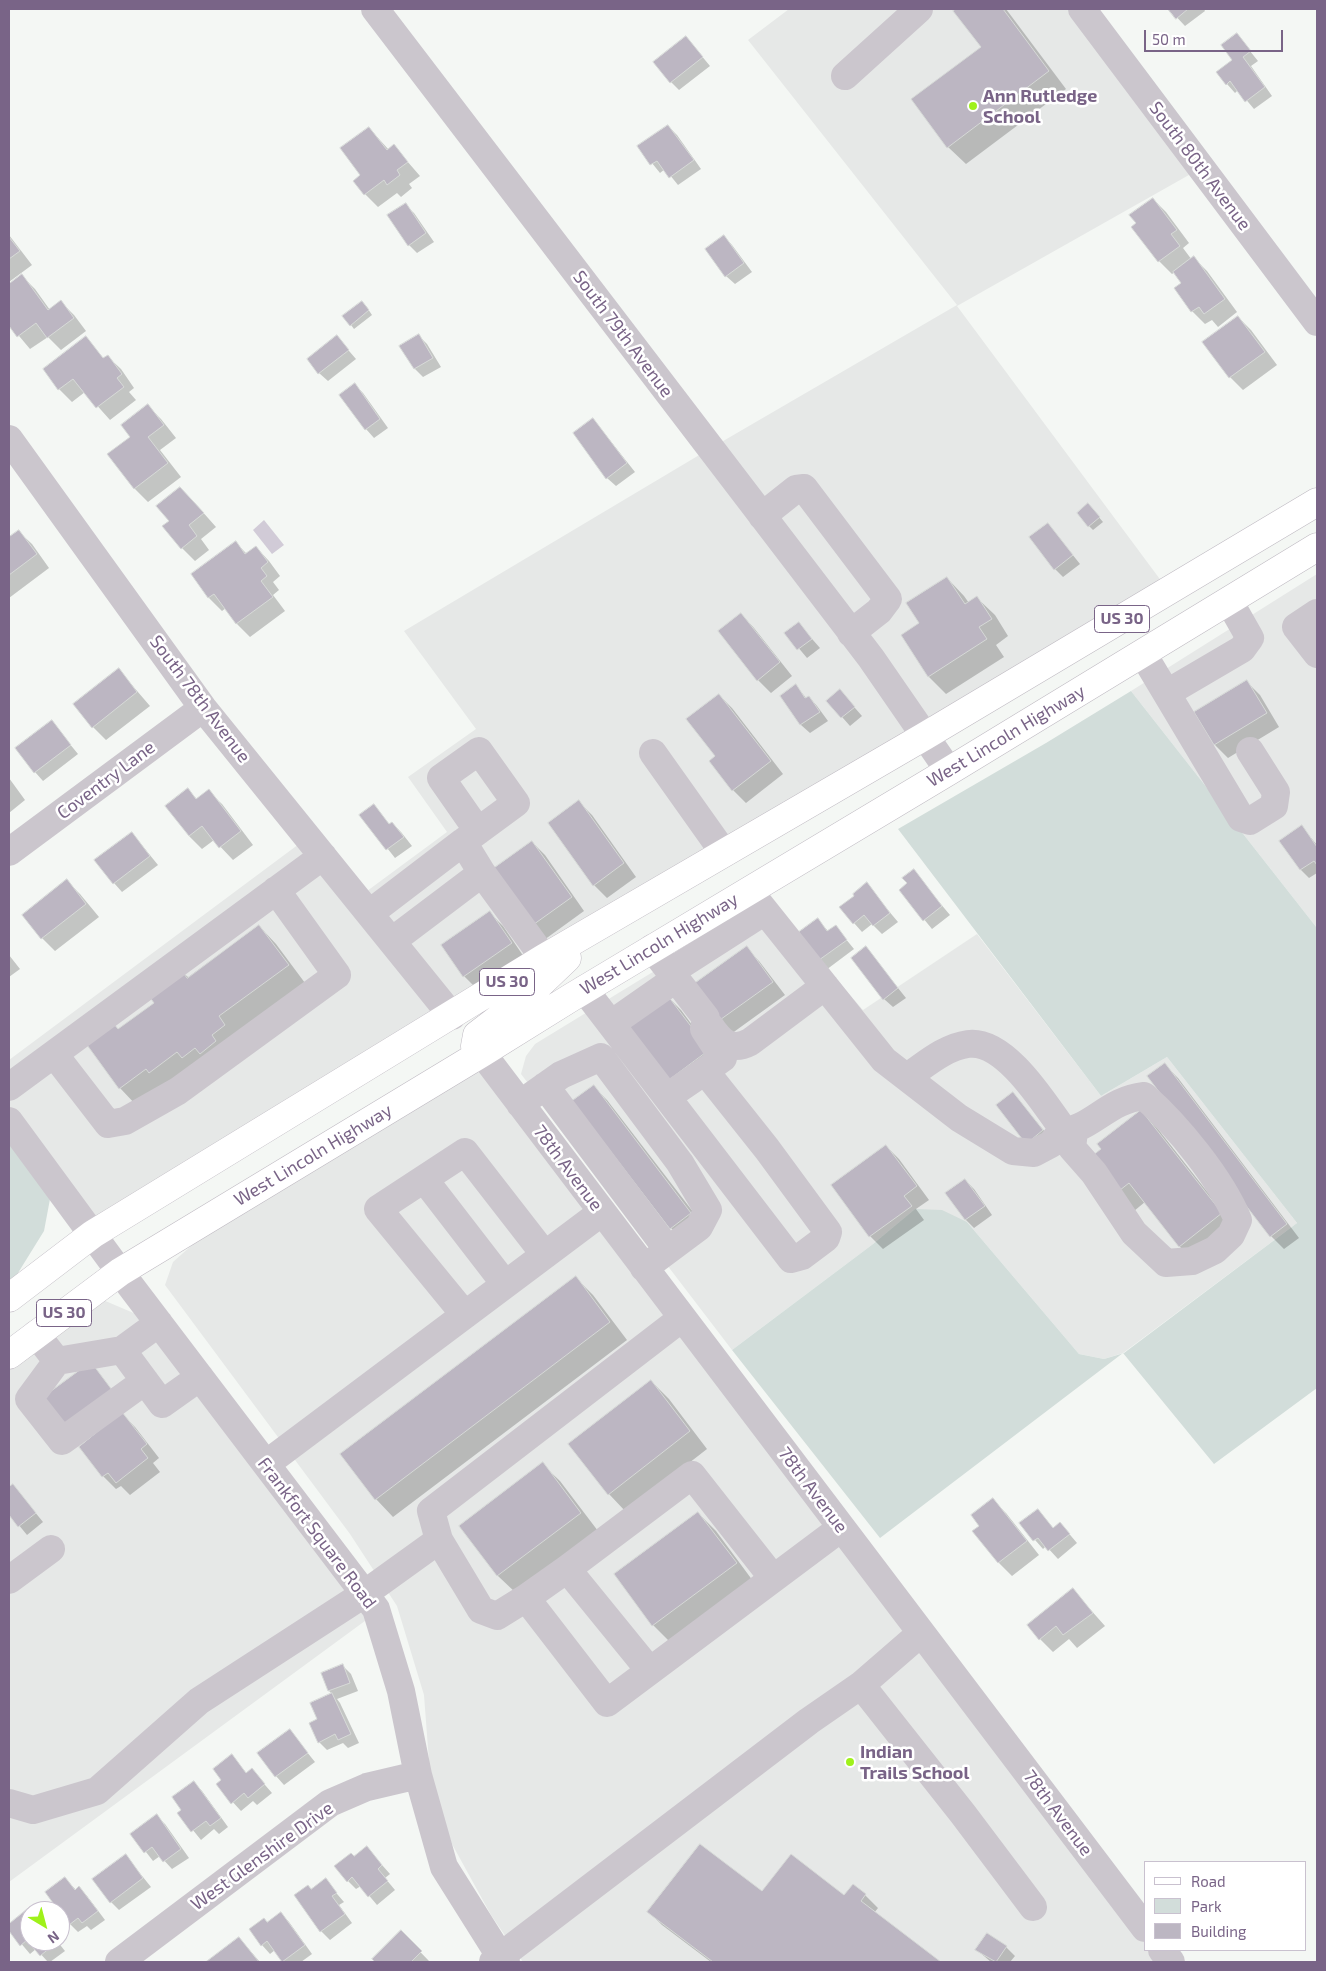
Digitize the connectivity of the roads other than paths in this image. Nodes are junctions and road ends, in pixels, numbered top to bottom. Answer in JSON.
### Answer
{"nodes":[{"id":1,"x":375,"y":9,"type":"edge"},
{"id":2,"x":919,"y":9,"type":"edge"},
{"id":3,"x":1082,"y":9,"type":"edge"},
{"id":4,"x":845,"y":76,"type":"dead end"},
{"id":5,"x":1317,"y":322,"type":"edge"},
{"id":6,"x":14,"y":456,"type":"edge"},
{"id":7,"x":1317,"y":502,"type":"edge"},
{"id":8,"x":762,"y":516,"type":"junction"},
{"id":9,"x":1317,"y":547,"type":"edge"},
{"id":10,"x":1229,"y":601,"type":"junction"},
{"id":11,"x":1317,"y":613,"type":"edge"},
{"id":12,"x":851,"y":632,"type":"junction"},
{"id":13,"x":1143,"y":654,"type":"junction"},
{"id":14,"x":1317,"y":654,"type":"edge"},
{"id":15,"x":1167,"y":693,"type":"junction"},
{"id":16,"x":203,"y":708,"type":"junction"},
{"id":17,"x":925,"y":736,"type":"junction"},
{"id":18,"x":1250,"y":751,"type":"dead end"},
{"id":19,"x":653,"y":753,"type":"dead end"},
{"id":20,"x":949,"y":771,"type":"junction"},
{"id":21,"x":9,"y":852,"type":"edge"},
{"id":22,"x":724,"y":853,"type":"junction"},
{"id":23,"x":323,"y":856,"type":"junction"},
{"id":24,"x":482,"y":873,"type":"junction"},
{"id":25,"x":276,"y":890,"type":"junction"},
{"id":26,"x":757,"y":901,"type":"junction"},
{"id":27,"x":370,"y":913,"type":"junction"},
{"id":28,"x":604,"y":923,"type":"junction"},
{"id":29,"x":397,"y":947,"type":"junction"},
{"id":30,"x":652,"y":948,"type":"junction"},
{"id":31,"x":544,"y":958,"type":"junction"},
{"id":32,"x":667,"y":979,"type":"junction"},
{"id":33,"x":825,"y":986,"type":"junction"},
{"id":34,"x":584,"y":989,"type":"junction"},
{"id":35,"x":452,"y":1016,"type":"junction"},
{"id":36,"x":706,"y":1018,"type":"junction"},
{"id":37,"x":611,"y":1024,"type":"junction"},
{"id":38,"x":482,"y":1053,"type":"junction"},
{"id":39,"x":54,"y":1054,"type":"junction"},
{"id":40,"x":705,"y":1071,"type":"junction"},
{"id":41,"x":907,"y":1077,"type":"junction"},
{"id":42,"x":545,"y":1086,"type":"junction"},
{"id":43,"x":9,"y":1087,"type":"edge"},
{"id":44,"x":667,"y":1097,"type":"junction"},
{"id":45,"x":520,"y":1104,"type":"junction"},
{"id":46,"x":9,"y":1121,"type":"edge"},
{"id":47,"x":1067,"y":1132,"type":"junction"},
{"id":48,"x":604,"y":1165,"type":"junction"},
{"id":49,"x":424,"y":1179,"type":"junction"},
{"id":50,"x":579,"y":1182,"type":"junction"},
{"id":51,"x":737,"y":1187,"type":"junction"},
{"id":52,"x":708,"y":1210,"type":"junction"},
{"id":53,"x":602,"y":1212,"type":"junction"},
{"id":54,"x":92,"y":1234,"type":"junction"},
{"id":55,"x":668,"y":1250,"type":"junction"},
{"id":56,"x":545,"y":1255,"type":"junction"},
{"id":57,"x":644,"y":1268,"type":"junction"},
{"id":58,"x":120,"y":1272,"type":"junction"},
{"id":59,"x":505,"y":1284,"type":"junction"},
{"id":60,"x":9,"y":1298,"type":"edge"},
{"id":61,"x":465,"y":1315,"type":"junction"},
{"id":62,"x":682,"y":1318,"type":"junction"},
{"id":63,"x":159,"y":1323,"type":"junction"},
{"id":64,"x":36,"y":1334,"type":"junction"},
{"id":65,"x":122,"y":1350,"type":"junction"},
{"id":66,"x":9,"y":1354,"type":"edge"},
{"id":67,"x":57,"y":1361,"type":"junction"},
{"id":68,"x":200,"y":1377,"type":"junction"},
{"id":69,"x":144,"y":1381,"type":"junction"},
{"id":70,"x":266,"y":1464,"type":"junction"},
{"id":71,"x":841,"y":1528,"type":"junction"},
{"id":72,"x":439,"y":1540,"type":"junction"},
{"id":73,"x":51,"y":1548,"type":"dead end"},
{"id":74,"x":567,"y":1569,"type":"junction"},
{"id":75,"x":773,"y":1578,"type":"junction"},
{"id":76,"x":9,"y":1580,"type":"edge"},
{"id":77,"x":364,"y":1594,"type":"junction"},
{"id":78,"x":526,"y":1598,"type":"junction"},
{"id":79,"x":921,"y":1633,"type":"junction"},
{"id":80,"x":650,"y":1671,"type":"junction"},
{"id":81,"x":861,"y":1685,"type":"junction"},
{"id":82,"x":418,"y":1776,"type":"junction"},
{"id":83,"x":9,"y":1803,"type":"edge"},
{"id":84,"x":1032,"y":1907,"type":"dead end"},
{"id":85,"x":1144,"y":1927,"type":"edge"},
{"id":86,"x":1163,"y":1951,"type":"edge"},
{"id":87,"x":499,"y":1960,"type":"edge"},
{"id":88,"x":119,"y":1962,"type":"edge"},
{"id":89,"x":1171,"y":1962,"type":"edge"}],
"edges":[{"from":1,"to":8,"type":"street","name":"South 79th Avenue"},
{"from":2,"to":4,"type":"street"},
{"from":3,"to":5,"type":"street","name":"South 80th Avenue"},
{"from":6,"to":16,"type":"street","name":"South 78th Avenue"},
{"from":7,"to":17,"type":"main road","number":"US 30"},
{"from":8,"to":12,"type":"street","name":"South 79th Avenue"},
{"from":8,"to":12,"type":"street"},
{"from":9,"to":10,"type":"main road","name":"West Lincoln Highway","number":"US 30"},
{"from":10,"to":13,"type":"main road","name":"West Lincoln Highway","number":"US 30"},
{"from":10,"to":15,"type":"street"},
{"from":11,"to":14,"type":"street"},
{"from":12,"to":17,"type":"street","name":"South 79th Avenue"},
{"from":13,"to":15,"type":"street"},
{"from":13,"to":20,"type":"main road","name":"West Lincoln Highway","number":"US 30"},
{"from":15,"to":18,"type":"street"},
{"from":16,"to":21,"type":"street","name":"Coventry Lane"},
{"from":16,"to":23,"type":"street","name":"South 78th Avenue"},
{"from":17,"to":20,"type":"street","name":"South 79th Avenue"},
{"from":17,"to":22,"type":"main road","number":"US 30"},
{"from":19,"to":22,"type":"street"},
{"from":20,"to":26,"type":"main road","name":"West Lincoln Highway","number":"US 30"},
{"from":22,"to":28,"type":"main road","number":"US 30"},
{"from":23,"to":25,"type":"street"},
{"from":23,"to":27,"type":"street","name":"South 78th Avenue"},
{"from":24,"to":27,"type":"street"},
{"from":24,"to":29,"type":"street"},
{"from":24,"to":31,"type":"street"},
{"from":25,"to":39,"type":"street"},
{"from":25,"to":39,"type":"street"},
{"from":26,"to":30,"type":"main road","name":"West Lincoln Highway","number":"US 30"},
{"from":26,"to":32,"type":"street"},
{"from":26,"to":33,"type":"street"},
{"from":27,"to":29,"type":"street","name":"South 78th Avenue"},
{"from":28,"to":31,"type":"main road","number":"US 30"},
{"from":28,"to":38,"type":"main road"},
{"from":29,"to":35,"type":"street"},
{"from":30,"to":32,"type":"street"},
{"from":30,"to":34,"type":"main road","name":"West Lincoln Highway","number":"US 30"},
{"from":31,"to":35,"type":"main road","number":"US 30"},
{"from":32,"to":36,"type":"street"},
{"from":32,"to":37,"type":"street"},
{"from":33,"to":36,"type":"street"},
{"from":33,"to":41,"type":"street"},
{"from":34,"to":37,"type":"street"},
{"from":34,"to":38,"type":"main road","name":"West Lincoln Highway","number":"US 30"},
{"from":35,"to":54,"type":"main road","number":"US 30"},
{"from":36,"to":40,"type":"street"},
{"from":37,"to":44,"type":"street"},
{"from":38,"to":45,"type":"street","name":"78th Avenue"},
{"from":38,"to":58,"type":"main road","name":"West Lincoln Highway","number":"US 30"},
{"from":39,"to":43,"type":"street"},
{"from":40,"to":44,"type":"street"},
{"from":40,"to":51,"type":"street"},
{"from":41,"to":47,"type":"street"},
{"from":41,"to":47,"type":"street"},
{"from":42,"to":45,"type":"street"},
{"from":42,"to":48,"type":"street"},
{"from":42,"to":52,"type":"street"},
{"from":44,"to":51,"type":"street"},
{"from":45,"to":50,"type":"street","name":"78th Avenue"},
{"from":46,"to":54,"type":"street","name":"Frankfort Square Road"},
{"from":47,"to":47,"type":"street"},
{"from":48,"to":50,"type":"street"},
{"from":48,"to":55,"type":"street"},
{"from":49,"to":56,"type":"street"},
{"from":49,"to":59,"type":"street"},
{"from":49,"to":61,"type":"street"},
{"from":50,"to":53,"type":"street","name":"78th Avenue"},
{"from":51,"to":52,"type":"street"},
{"from":52,"to":55,"type":"street"},
{"from":53,"to":56,"type":"street"},
{"from":53,"to":57,"type":"street","name":"78th Avenue"},
{"from":54,"to":58,"type":"street","name":"Frankfort Square Road"},
{"from":54,"to":60,"type":"main road","number":"US 30"},
{"from":55,"to":57,"type":"street"},
{"from":56,"to":59,"type":"street"},
{"from":57,"to":62,"type":"street","name":"78th Avenue"},
{"from":58,"to":63,"type":"street","name":"Frankfort Square Road"},
{"from":58,"to":64,"type":"main road","name":"West Lincoln Highway","number":"US 30"},
{"from":59,"to":61,"type":"street"},
{"from":61,"to":70,"type":"street"},
{"from":62,"to":71,"type":"street","name":"78th Avenue"},
{"from":62,"to":72,"type":"street"},
{"from":63,"to":65,"type":"street"},
{"from":63,"to":68,"type":"street","name":"Frankfort Square Road"},
{"from":64,"to":66,"type":"main road","name":"West Lincoln Highway","number":"US 30"},
{"from":64,"to":67,"type":"street"},
{"from":65,"to":67,"type":"street"},
{"from":65,"to":69,"type":"street"},
{"from":67,"to":69,"type":"street"},
{"from":68,"to":69,"type":"street"},
{"from":68,"to":70,"type":"street","name":"Frankfort Square Road"},
{"from":70,"to":77,"type":"street","name":"Frankfort Square Road"},
{"from":71,"to":75,"type":"street"},
{"from":71,"to":79,"type":"street","name":"78th Avenue"},
{"from":72,"to":77,"type":"street"},
{"from":72,"to":78,"type":"street"},
{"from":73,"to":76,"type":"street"},
{"from":74,"to":75,"type":"street"},
{"from":74,"to":78,"type":"street"},
{"from":74,"to":80,"type":"street"},
{"from":75,"to":80,"type":"street"},
{"from":77,"to":82,"type":"street","name":"Frankfort Square Road"},
{"from":77,"to":83,"type":"street"},
{"from":78,"to":80,"type":"street"},
{"from":79,"to":81,"type":"street"},
{"from":79,"to":85,"type":"street","name":"78th Avenue"},
{"from":81,"to":84,"type":"street"},
{"from":81,"to":87,"type":"street"},
{"from":82,"to":87,"type":"street","name":"Frankfort Square Road"},
{"from":82,"to":88,"type":"street","name":"West Glenshire Drive"},
{"from":86,"to":89,"type":"street"}]}
